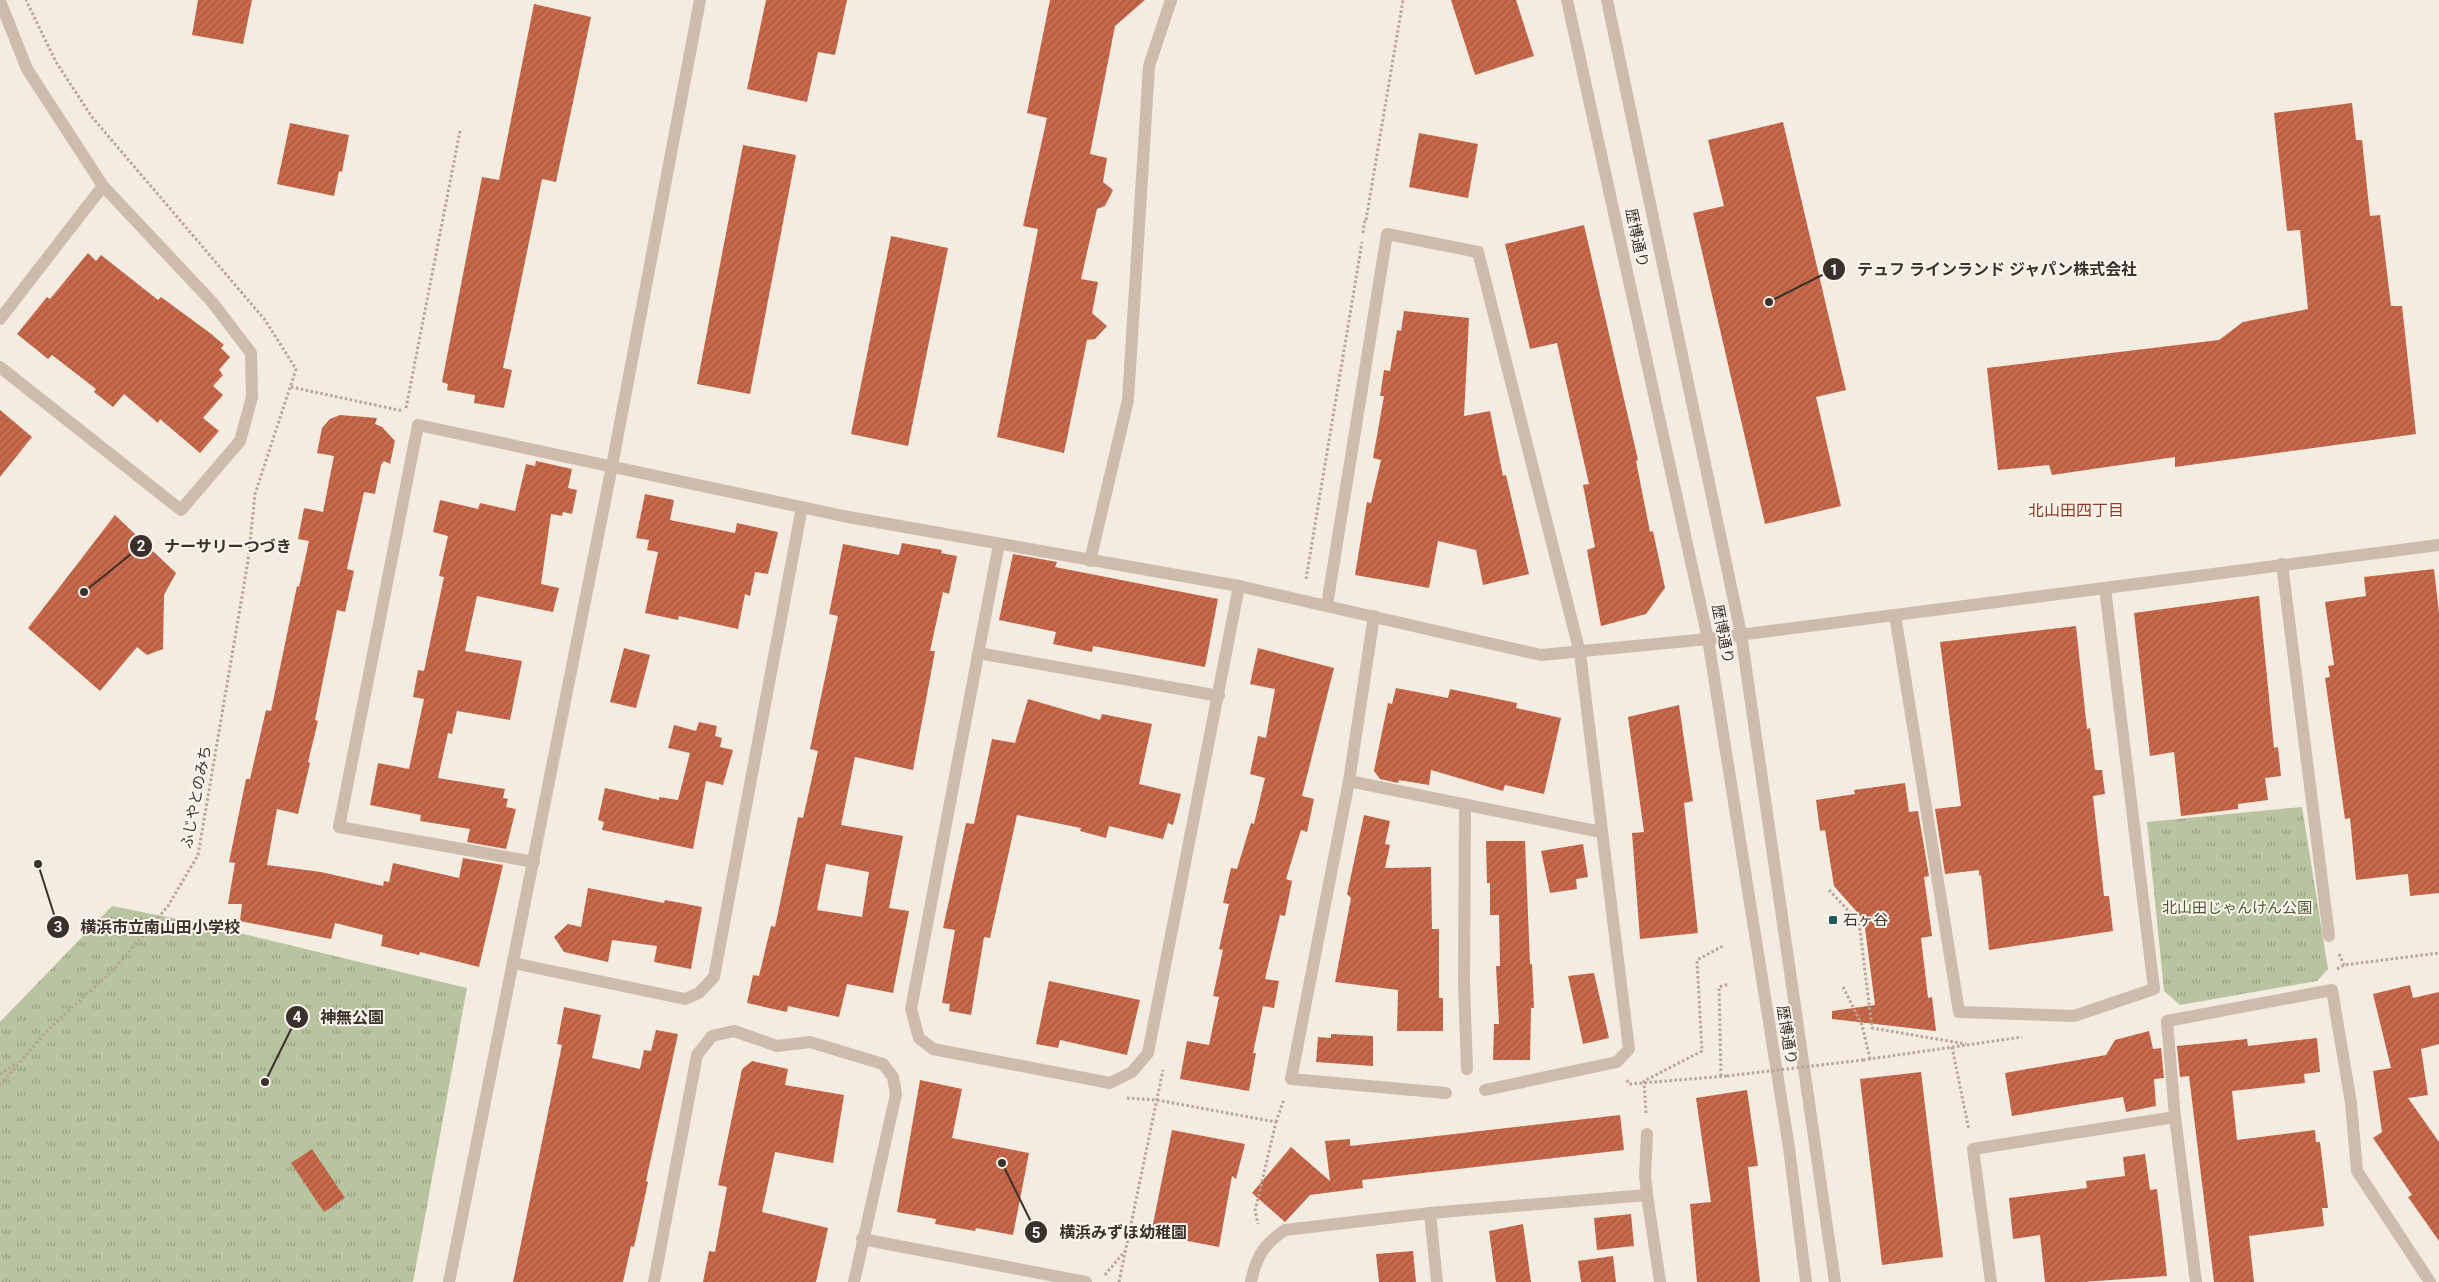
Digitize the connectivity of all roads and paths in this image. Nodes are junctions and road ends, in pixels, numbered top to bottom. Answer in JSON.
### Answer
{"nodes":[{"id":1,"x":700,"y":0,"type":"edge"},
{"id":2,"x":1171,"y":0,"type":"edge"},
{"id":3,"x":1403,"y":0,"type":"edge"},
{"id":4,"x":1567,"y":0,"type":"edge"},
{"id":5,"x":1608,"y":0,"type":"edge"},
{"id":6,"x":0,"y":1,"type":"edge"},
{"id":7,"x":460,"y":131,"type":"dead end"},
{"id":8,"x":102,"y":186,"type":"junction"},
{"id":9,"x":1365,"y":219,"type":"junction"},
{"id":10,"x":1387,"y":234,"type":"junction"},
{"id":11,"x":0,"y":319,"type":"edge"},
{"id":12,"x":0,"y":367,"type":"edge"},
{"id":13,"x":291,"y":387,"type":"dead end"},
{"id":14,"x":612,"y":466,"type":"junction"},
{"id":15,"x":802,"y":507,"type":"junction"},
{"id":16,"x":998,"y":544,"type":"junction"},
{"id":17,"x":2439,"y":545,"type":"edge"},
{"id":18,"x":248,"y":561,"type":"dead end"},
{"id":19,"x":1090,"y":561,"type":"junction"},
{"id":20,"x":2282,"y":564,"type":"junction"},
{"id":21,"x":1305,"y":584,"type":"dead end"},
{"id":22,"x":1239,"y":586,"type":"junction"},
{"id":23,"x":2105,"y":588,"type":"junction"},
{"id":24,"x":1327,"y":605,"type":"junction"},
{"id":25,"x":1895,"y":615,"type":"junction"},
{"id":26,"x":1374,"y":616,"type":"junction"},
{"id":27,"x":1741,"y":634,"type":"junction"},
{"id":28,"x":1708,"y":639,"type":"junction"},
{"id":29,"x":978,"y":653,"type":"junction"},
{"id":30,"x":1580,"y":653,"type":"junction"},
{"id":31,"x":1219,"y":696,"type":"junction"},
{"id":32,"x":1349,"y":781,"type":"junction"},
{"id":33,"x":1465,"y":804,"type":"junction"},
{"id":34,"x":1601,"y":832,"type":"junction"},
{"id":35,"x":534,"y":862,"type":"junction"},
{"id":36,"x":1829,"y":890,"type":"dead end"},
{"id":37,"x":2330,"y":936,"type":"dead end"},
{"id":38,"x":1723,"y":946,"type":"dead end"},
{"id":39,"x":2439,"y":953,"type":"edge"},
{"id":40,"x":513,"y":963,"type":"junction"},
{"id":41,"x":2344,"y":964,"type":"dead end"},
{"id":42,"x":1729,"y":984,"type":"dead end"},
{"id":43,"x":1843,"y":987,"type":"dead end"},
{"id":44,"x":1871,"y":1023,"type":"junction"},
{"id":45,"x":1862,"y":1025,"type":"junction"},
{"id":46,"x":1996,"y":1041,"type":"dead end"},
{"id":47,"x":1969,"y":1045,"type":"junction"},
{"id":48,"x":1952,"y":1047,"type":"junction"},
{"id":49,"x":1870,"y":1059,"type":"junction"},
{"id":50,"x":21,"y":1060,"type":"junction"},
{"id":51,"x":1617,"y":1062,"type":"junction"},
{"id":52,"x":1467,"y":1069,"type":"dead end"},
{"id":53,"x":0,"y":1074,"type":"edge"},
{"id":54,"x":1721,"y":1076,"type":"junction"},
{"id":55,"x":1644,"y":1081,"type":"junction"},
{"id":56,"x":1110,"y":1083,"type":"junction"},
{"id":57,"x":0,"y":1085,"type":"edge"},
{"id":58,"x":1485,"y":1090,"type":"dead end"},
{"id":59,"x":1446,"y":1094,"type":"dead end"},
{"id":60,"x":1157,"y":1100,"type":"junction"},
{"id":61,"x":2175,"y":1117,"type":"junction"},
{"id":62,"x":1647,"y":1134,"type":"joint"},
{"id":63,"x":1973,"y":1148,"type":"junction"},
{"id":64,"x":1648,"y":1195,"type":"junction"},
{"id":65,"x":1430,"y":1213,"type":"junction"},
{"id":66,"x":862,"y":1238,"type":"junction"},
{"id":67,"x":1269,"y":1240,"type":"junction"},
{"id":68,"x":1125,"y":1250,"type":"junction"},
{"id":69,"x":449,"y":1282,"type":"edge"},
{"id":70,"x":654,"y":1282,"type":"edge"},
{"id":71,"x":854,"y":1282,"type":"edge"},
{"id":72,"x":1086,"y":1282,"type":"edge"},
{"id":73,"x":1098,"y":1282,"type":"edge"},
{"id":74,"x":1119,"y":1282,"type":"edge"},
{"id":75,"x":1251,"y":1282,"type":"edge"},
{"id":76,"x":1437,"y":1282,"type":"edge"},
{"id":77,"x":1660,"y":1282,"type":"edge"},
{"id":78,"x":1806,"y":1282,"type":"edge"},
{"id":79,"x":1836,"y":1282,"type":"edge"},
{"id":80,"x":1991,"y":1282,"type":"edge"},
{"id":81,"x":2196,"y":1282,"type":"edge"},
{"id":82,"x":2430,"y":1282,"type":"edge"}],
"edges":[{"from":1,"to":14,"type":"street"},
{"from":2,"to":19,"type":"street"},
{"from":3,"to":9,"type":"path"},
{"from":4,"to":28,"type":"street","name":"歴博通り"},
{"from":5,"to":27,"type":"street","name":"歴博通り"},
{"from":6,"to":8,"type":"street"},
{"from":7,"to":13,"type":"path"},
{"from":8,"to":11,"type":"street"},
{"from":8,"to":12,"type":"street"},
{"from":9,"to":10,"type":"path"},
{"from":9,"to":21,"type":"path"},
{"from":10,"to":24,"type":"street"},
{"from":10,"to":30,"type":"street"},
{"from":14,"to":15,"type":"street"},
{"from":14,"to":35,"type":"street"},
{"from":14,"to":35,"type":"street"},
{"from":15,"to":16,"type":"street"},
{"from":15,"to":40,"type":"street"},
{"from":16,"to":19,"type":"street"},
{"from":16,"to":29,"type":"street"},
{"from":17,"to":20,"type":"street"},
{"from":18,"to":50,"type":"path","name":"ふじやとのみち"},
{"from":19,"to":22,"type":"street"},
{"from":20,"to":23,"type":"street"},
{"from":20,"to":37,"type":"street"},
{"from":22,"to":24,"type":"street"},
{"from":22,"to":31,"type":"street"},
{"from":23,"to":25,"type":"street"},
{"from":23,"to":25,"type":"street"},
{"from":24,"to":26,"type":"street"},
{"from":25,"to":27,"type":"street"},
{"from":26,"to":30,"type":"street"},
{"from":26,"to":32,"type":"street"},
{"from":27,"to":28,"type":"street"},
{"from":27,"to":79,"type":"street","name":"歴博通り"},
{"from":28,"to":30,"type":"street"},
{"from":28,"to":78,"type":"street","name":"歴博通り"},
{"from":29,"to":31,"type":"street"},
{"from":29,"to":56,"type":"street"},
{"from":30,"to":34,"type":"street"},
{"from":31,"to":56,"type":"street"},
{"from":32,"to":33,"type":"street"},
{"from":32,"to":59,"type":"street"},
{"from":33,"to":34,"type":"street"},
{"from":33,"to":52,"type":"street"},
{"from":34,"to":51,"type":"street"},
{"from":35,"to":40,"type":"street"},
{"from":36,"to":44,"type":"path"},
{"from":38,"to":55,"type":"path"},
{"from":39,"to":41,"type":"path"},
{"from":40,"to":69,"type":"street"},
{"from":42,"to":54,"type":"path"},
{"from":43,"to":45,"type":"path"},
{"from":44,"to":45,"type":"path"},
{"from":44,"to":47,"type":"path"},
{"from":45,"to":49,"type":"path"},
{"from":46,"to":47,"type":"path"},
{"from":47,"to":48,"type":"path"},
{"from":48,"to":49,"type":"path"},
{"from":48,"to":63,"type":"path"},
{"from":49,"to":54,"type":"path","bridge":true},
{"from":50,"to":53,"type":"path"},
{"from":50,"to":57,"type":"path","name":"ふじやとのみち"},
{"from":51,"to":55,"type":"path"},
{"from":51,"to":58,"type":"street"},
{"from":54,"to":55,"type":"path"},
{"from":55,"to":62,"type":"path"},
{"from":56,"to":60,"type":"path"},
{"from":60,"to":67,"type":"path"},
{"from":60,"to":68,"type":"path"},
{"from":61,"to":63,"type":"street"},
{"from":61,"to":81,"type":"street"},
{"from":61,"to":82,"type":"street"},
{"from":62,"to":64,"type":"street"},
{"from":63,"to":80,"type":"street"},
{"from":64,"to":65,"type":"street"},
{"from":64,"to":77,"type":"street"},
{"from":65,"to":67,"type":"street"},
{"from":65,"to":76,"type":"street"},
{"from":66,"to":70,"type":"street"},
{"from":66,"to":71,"type":"street"},
{"from":66,"to":72,"type":"street"},
{"from":67,"to":75,"type":"street"},
{"from":68,"to":73,"type":"path"},
{"from":68,"to":74,"type":"path"}]}
